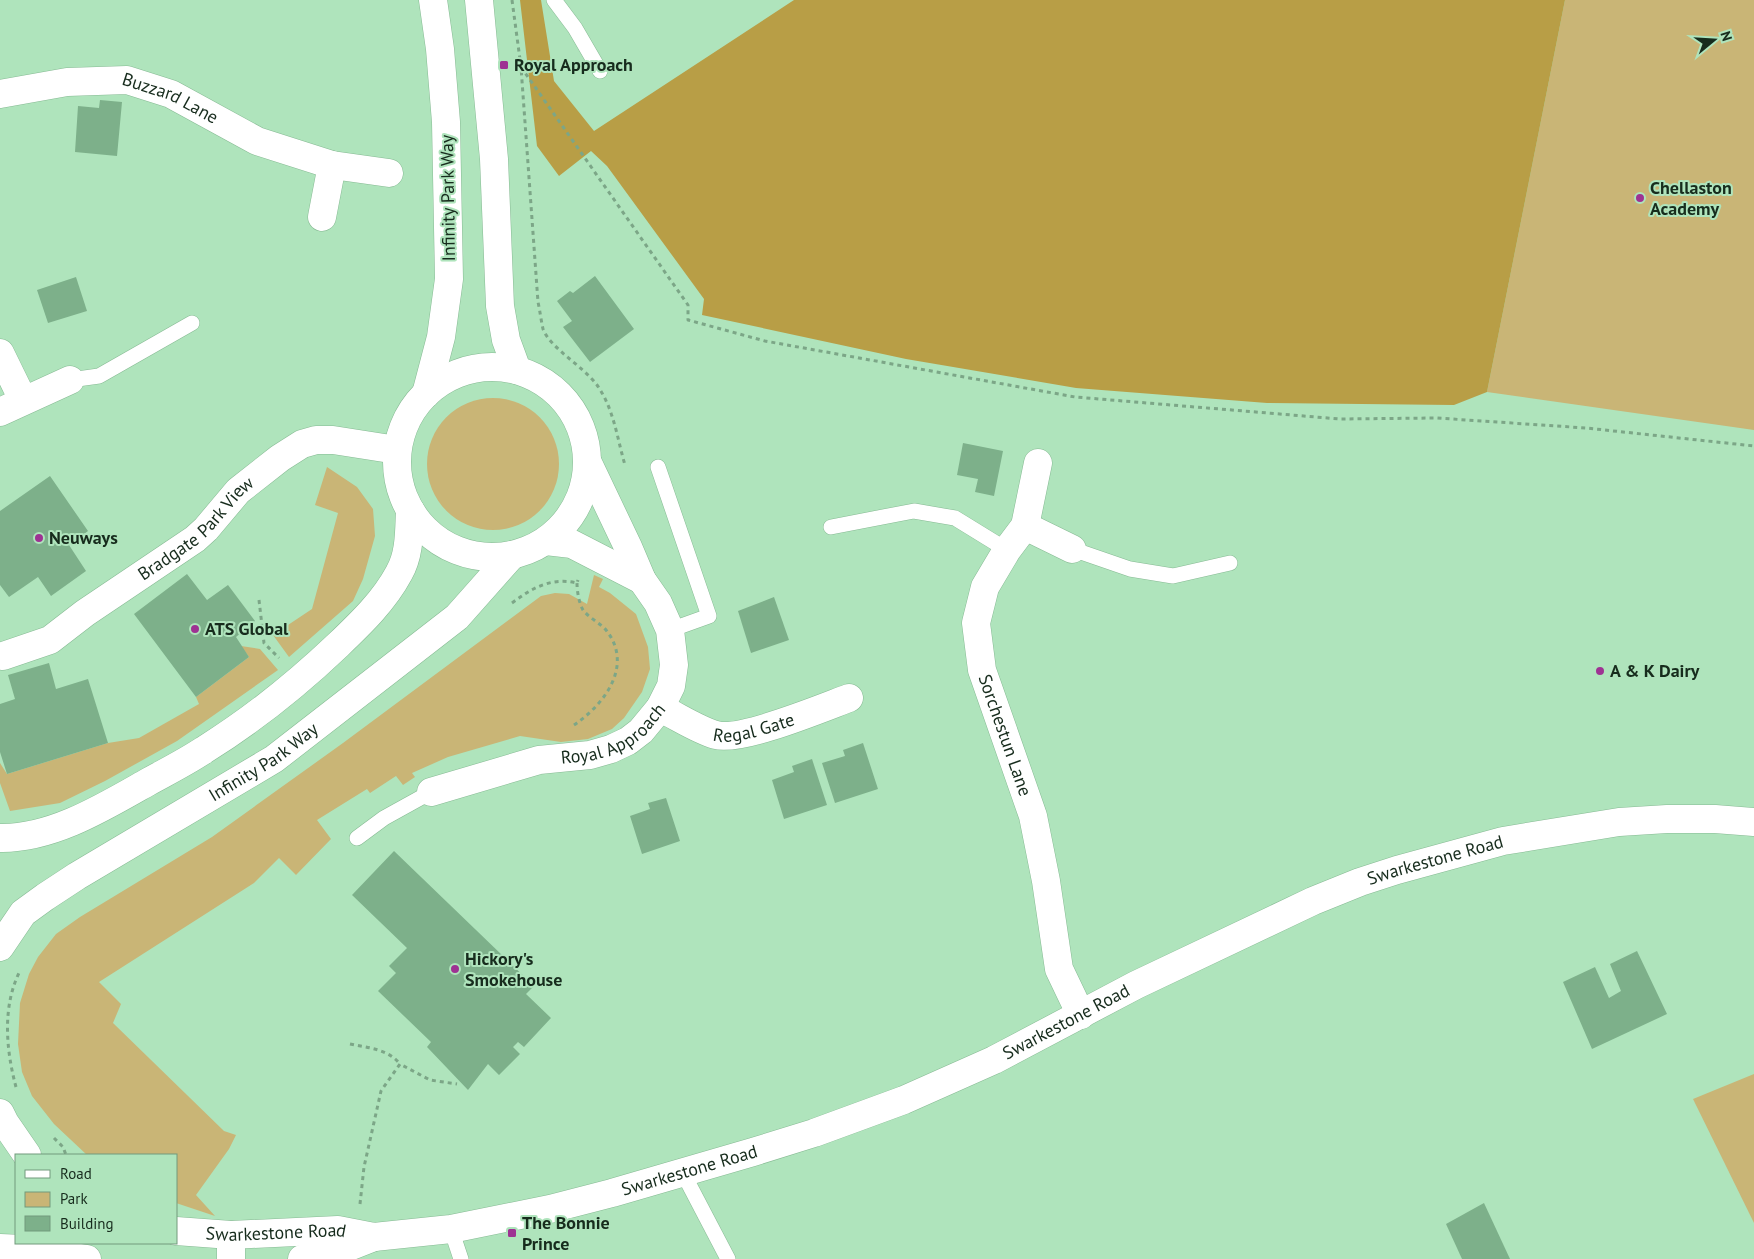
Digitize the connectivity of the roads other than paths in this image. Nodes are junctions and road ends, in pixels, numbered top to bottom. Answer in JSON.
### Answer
{"nodes":[{"id":1,"x":433,"y":0,"type":"edge"},
{"id":2,"x":479,"y":0,"type":"edge"},
{"id":3,"x":554,"y":0,"type":"edge"},
{"id":4,"x":600,"y":72,"type":"dead end"},
{"id":5,"x":0,"y":94,"type":"edge"},
{"id":6,"x":332,"y":165,"type":"junction"},
{"id":7,"x":389,"y":173,"type":"dead end"},
{"id":8,"x":322,"y":217,"type":"dead end"},
{"id":9,"x":192,"y":323,"type":"dead end"},
{"id":10,"x":0,"y":353,"type":"edge"},
{"id":11,"x":517,"y":370,"type":"junction"},
{"id":12,"x":70,"y":380,"type":"joint"},
{"id":13,"x":426,"y":394,"type":"junction"},
{"id":14,"x":11,"y":406,"type":"edge"},
{"id":15,"x":397,"y":450,"type":"junction"},
{"id":16,"x":588,"y":463,"type":"junction"},
{"id":17,"x":1038,"y":463,"type":"dead end"},
{"id":18,"x":658,"y":467,"type":"dead end"},
{"id":19,"x":410,"y":510,"type":"junction"},
{"id":20,"x":1025,"y":526,"type":"junction"},
{"id":21,"x":831,"y":527,"type":"dead end"},
{"id":22,"x":546,"y":541,"type":"junction"},
{"id":23,"x":1072,"y":549,"type":"joint"},
{"id":24,"x":1007,"y":550,"type":"junction"},
{"id":25,"x":512,"y":555,"type":"junction"},
{"id":26,"x":1230,"y":563,"type":"dead end"},
{"id":27,"x":642,"y":580,"type":"junction"},
{"id":28,"x":670,"y":630,"type":"junction"},
{"id":29,"x":3,"y":656,"type":"dead end"},
{"id":30,"x":849,"y":698,"type":"dead end"},
{"id":31,"x":660,"y":708,"type":"junction"},
{"id":32,"x":430,"y":792,"type":"joint"},
{"id":33,"x":1754,"y":822,"type":"edge"},
{"id":34,"x":0,"y":838,"type":"edge"},
{"id":35,"x":357,"y":838,"type":"dead end"},
{"id":36,"x":0,"y":947,"type":"edge"},
{"id":37,"x":1080,"y":1015,"type":"junction"},
{"id":38,"x":0,"y":1113,"type":"edge"},
{"id":39,"x":27,"y":1154,"type":"edge"},
{"id":40,"x":683,"y":1173,"type":"junction"},
{"id":41,"x":451,"y":1229,"type":"junction"},
{"id":42,"x":178,"y":1232,"type":"edge"},
{"id":43,"x":374,"y":1237,"type":"junction"},
{"id":44,"x":231,"y":1247,"type":"edge"},
{"id":45,"x":0,"y":1248,"type":"edge"},
{"id":46,"x":87,"y":1259,"type":"edge"},
{"id":47,"x":302,"y":1259,"type":"edge"},
{"id":48,"x":460,"y":1259,"type":"edge"},
{"id":49,"x":728,"y":1259,"type":"edge"}],
"edges":[{"from":1,"to":13,"type":"street","name":"Infinity Park Way"},
{"from":2,"to":11,"type":"street"},
{"from":3,"to":4,"type":"lane"},
{"from":5,"to":6,"type":"street","name":"Buzzard Lane"},
{"from":6,"to":7,"type":"street","name":"Buzzard Lane"},
{"from":6,"to":8,"type":"street"},
{"from":9,"to":12,"type":"lane"},
{"from":10,"to":14,"type":"street"},
{"from":11,"to":13,"type":"street"},
{"from":11,"to":16,"type":"street"},
{"from":12,"to":14,"type":"street"},
{"from":13,"to":15,"type":"street"},
{"from":15,"to":19,"type":"street"},
{"from":15,"to":29,"type":"street","name":"Bradgate Park View"},
{"from":16,"to":22,"type":"street"},
{"from":16,"to":27,"type":"street","name":"Royal Approach"},
{"from":17,"to":20,"type":"street","name":"Sorchestun Lane"},
{"from":18,"to":28,"type":"lane"},
{"from":19,"to":25,"type":"street"},
{"from":19,"to":34,"type":"street"},
{"from":20,"to":23,"type":"street"},
{"from":20,"to":24,"type":"street","name":"Sorchestun Lane"},
{"from":21,"to":24,"type":"lane"},
{"from":22,"to":25,"type":"street"},
{"from":22,"to":27,"type":"street","name":"Royal Approach"},
{"from":23,"to":26,"type":"lane"},
{"from":24,"to":37,"type":"street","name":"Sorchestun Lane"},
{"from":25,"to":36,"type":"street","name":"Infinity Park Way"},
{"from":27,"to":28,"type":"street","name":"Royal Approach"},
{"from":28,"to":31,"type":"street","name":"Royal Approach"},
{"from":30,"to":31,"type":"street","name":"Regal Gate"},
{"from":31,"to":32,"type":"street","name":"Royal Approach"},
{"from":32,"to":35,"type":"lane"},
{"from":33,"to":37,"type":"street","name":"Swarkestone Road"},
{"from":37,"to":40,"type":"street","name":"Swarkestone Road"},
{"from":38,"to":39,"type":"street"},
{"from":40,"to":41,"type":"street","name":"Swarkestone Road"},
{"from":40,"to":49,"type":"lane"},
{"from":41,"to":43,"type":"street","name":"Swarkestone Road"},
{"from":41,"to":48,"type":"lane"},
{"from":42,"to":44,"type":"street","name":"Swarkestone Road"},
{"from":43,"to":44,"type":"street","name":"Swarkestone Road"},
{"from":43,"to":47,"type":"street","name":"Swarkestone Road"},
{"from":45,"to":46,"type":"street"}]}
